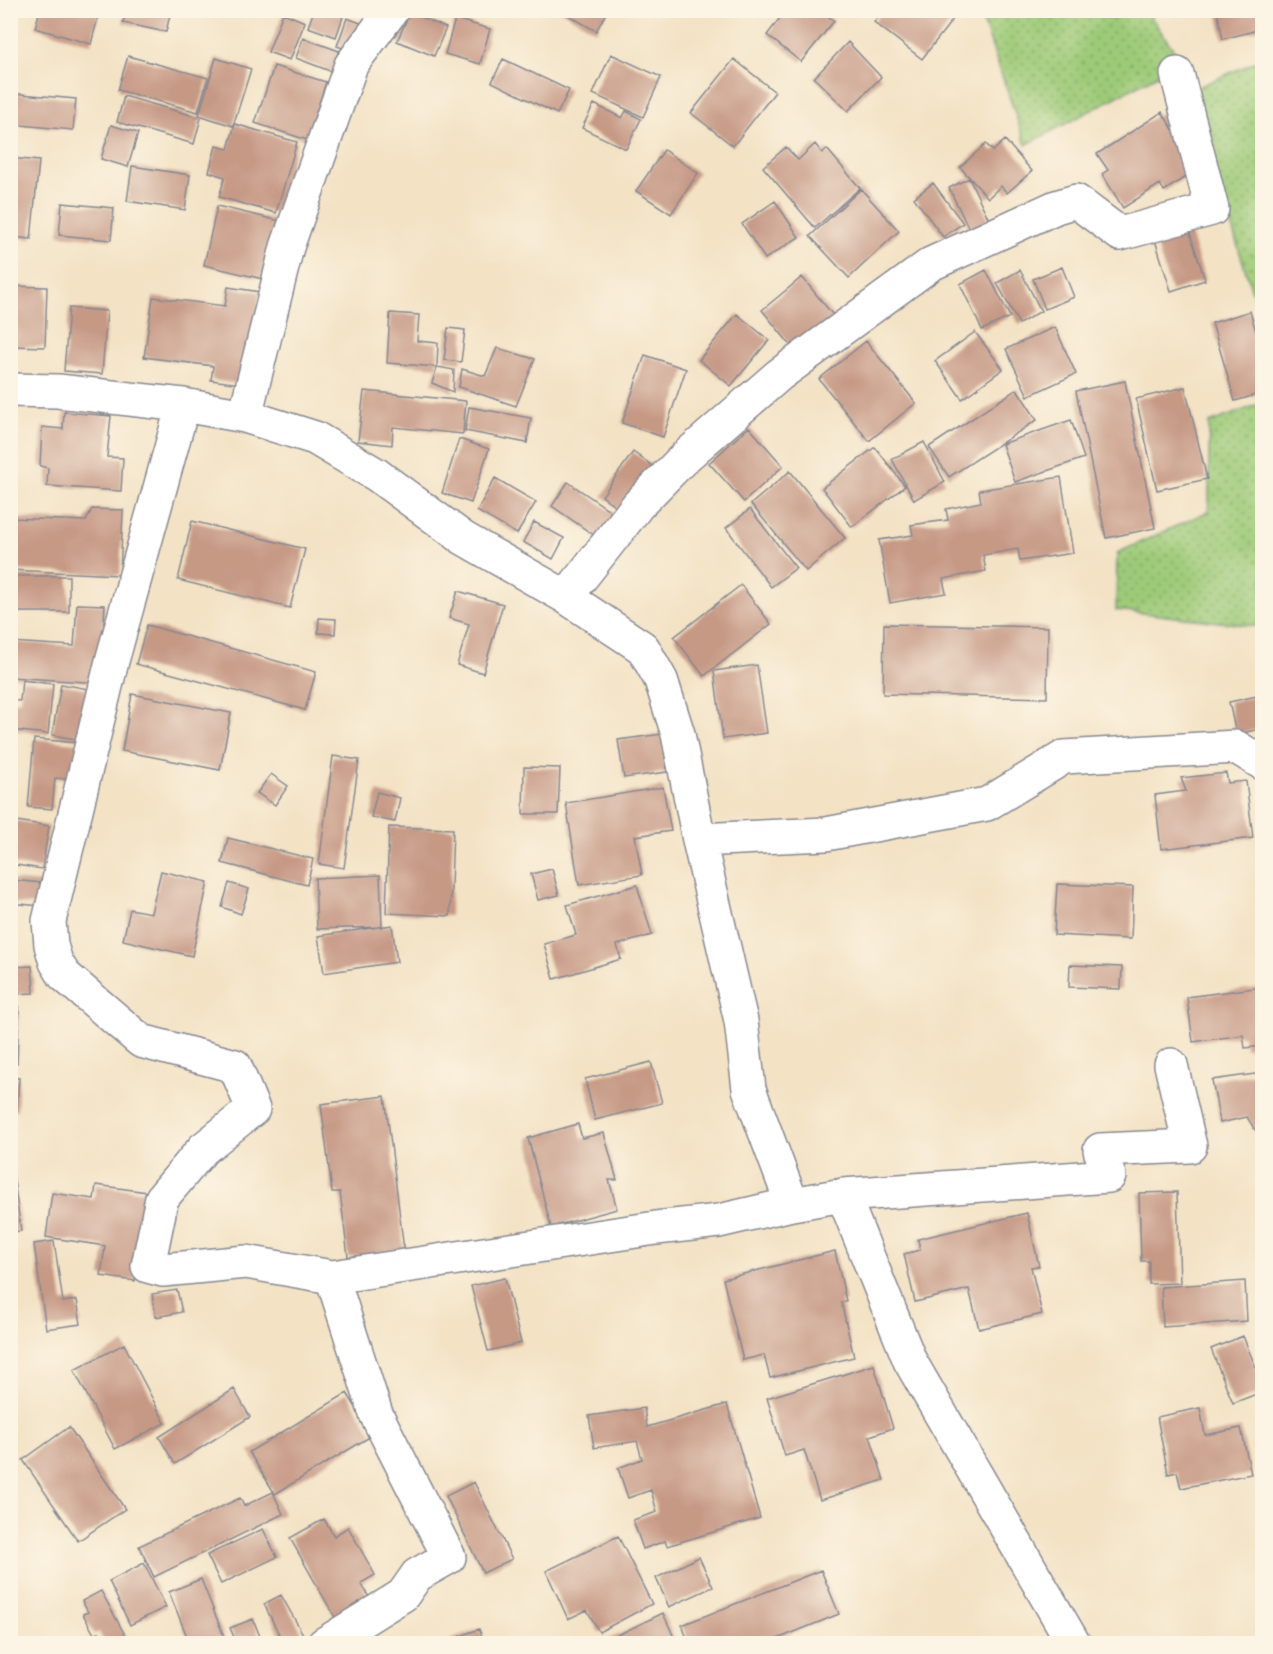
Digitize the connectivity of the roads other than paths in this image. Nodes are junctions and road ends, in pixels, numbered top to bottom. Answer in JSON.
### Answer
{"nodes":[{"id":1,"x":392,"y":10,"type":"edge"},
{"id":2,"x":1179,"y":81,"type":"dead end"},
{"id":3,"x":10,"y":390,"type":"edge"},
{"id":4,"x":183,"y":405,"type":"junction"},
{"id":5,"x":245,"y":416,"type":"junction"},
{"id":6,"x":566,"y":597,"type":"junction"},
{"id":7,"x":1263,"y":763,"type":"edge"},
{"id":8,"x":699,"y":840,"type":"junction"},
{"id":9,"x":1171,"y":1065,"type":"dead end"},
{"id":10,"x":843,"y":1195,"type":"junction"},
{"id":11,"x":792,"y":1204,"type":"junction"},
{"id":12,"x":332,"y":1277,"type":"junction"},
{"id":13,"x":324,"y":1644,"type":"edge"},
{"id":14,"x":1074,"y":1644,"type":"edge"}],
"edges":[{"from":1,"to":5,"type":"street"},
{"from":2,"to":6,"type":"street"},
{"from":3,"to":4,"type":"street"},
{"from":4,"to":5,"type":"street"},
{"from":4,"to":12,"type":"street"},
{"from":5,"to":6,"type":"street"},
{"from":6,"to":8,"type":"street"},
{"from":7,"to":8,"type":"street"},
{"from":8,"to":11,"type":"street"},
{"from":9,"to":10,"type":"street"},
{"from":10,"to":11,"type":"street"},
{"from":10,"to":14,"type":"street"},
{"from":11,"to":12,"type":"street"},
{"from":12,"to":13,"type":"street"}]}
